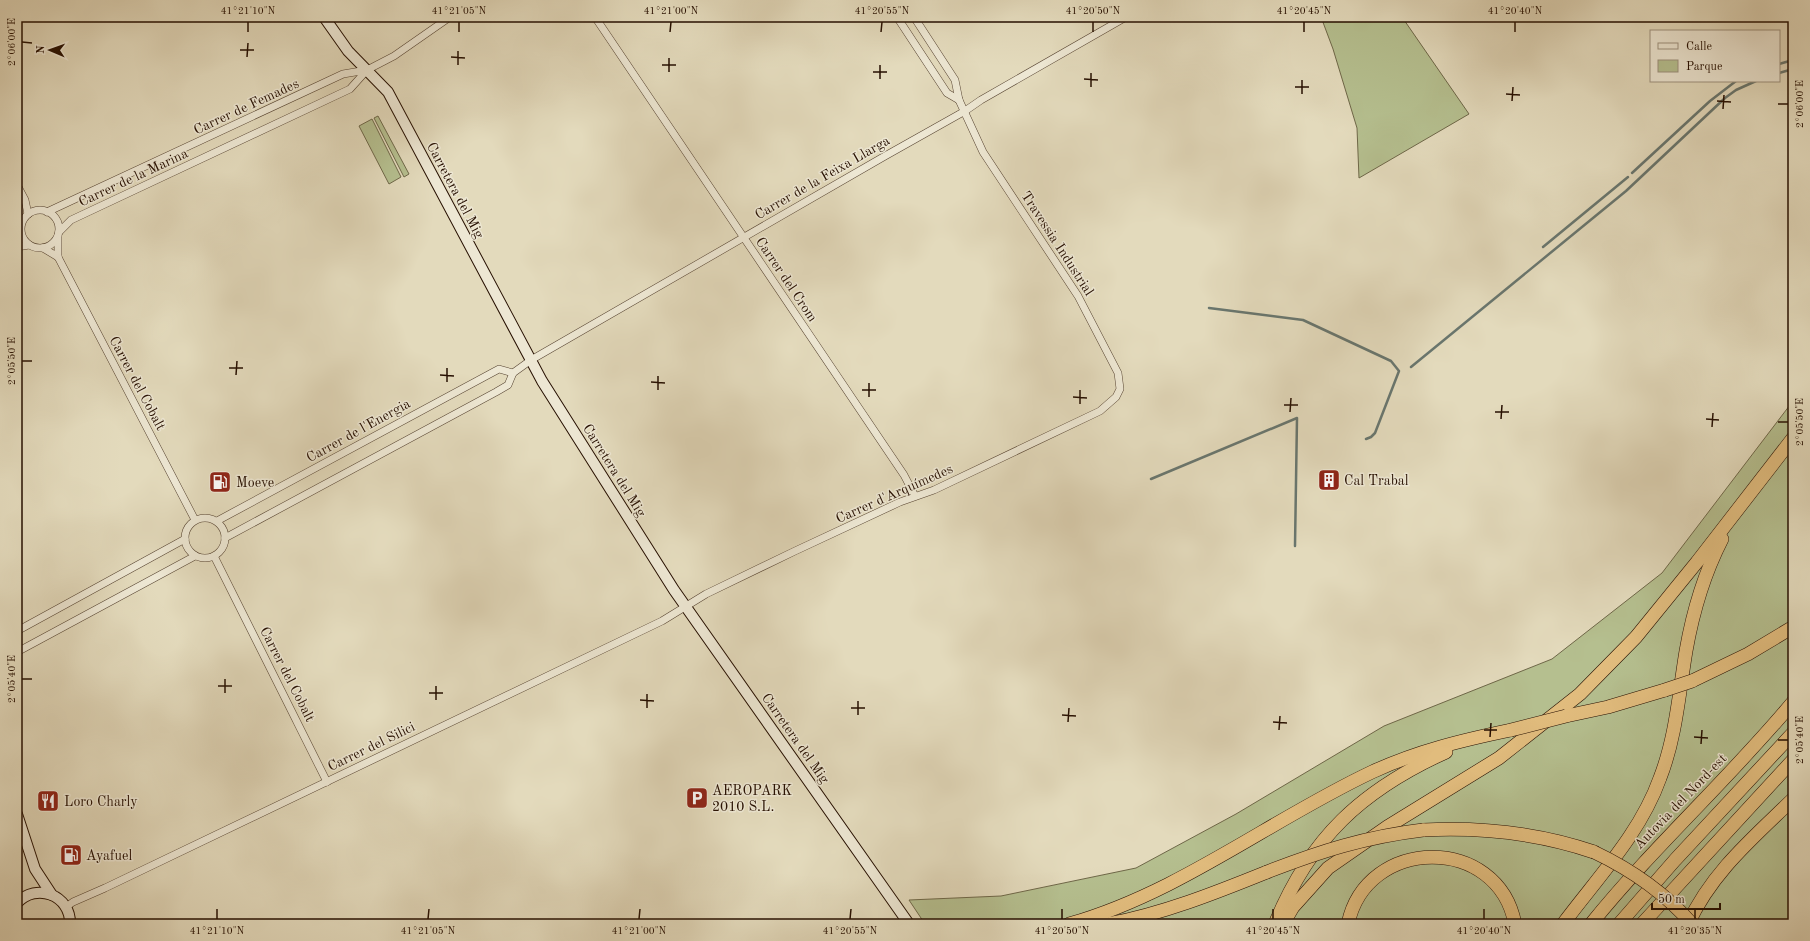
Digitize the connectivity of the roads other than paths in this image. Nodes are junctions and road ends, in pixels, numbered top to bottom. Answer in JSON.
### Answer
{"nodes":[{"id":1,"x":324,"y":17,"type":"edge"},
{"id":2,"x":450,"y":17,"type":"edge"},
{"id":3,"x":595,"y":17,"type":"edge"},
{"id":4,"x":897,"y":17,"type":"edge"},
{"id":5,"x":914,"y":17,"type":"edge"},
{"id":6,"x":1126,"y":17,"type":"edge"},
{"id":7,"x":367,"y":70,"type":"junction"},
{"id":8,"x":959,"y":100,"type":"junction"},
{"id":9,"x":965,"y":111,"type":"junction"},
{"id":10,"x":17,"y":185,"type":"edge"},
{"id":11,"x":47,"y":212,"type":"junction"},
{"id":12,"x":28,"y":214,"type":"junction"},
{"id":13,"x":20,"y":224,"type":"edge"},
{"id":14,"x":58,"y":234,"type":"junction"},
{"id":15,"x":743,"y":238,"type":"junction"},
{"id":16,"x":29,"y":245,"type":"junction"},
{"id":17,"x":17,"y":247,"type":"edge"},
{"id":18,"x":43,"y":248,"type":"junction"},
{"id":19,"x":58,"y":257,"type":"junction"},
{"id":20,"x":531,"y":360,"type":"junction"},
{"id":21,"x":513,"y":372,"type":"junction"},
{"id":22,"x":1111,"y":403,"type":"joint"},
{"id":23,"x":1793,"y":438,"type":"edge"},
{"id":24,"x":1757,"y":485,"type":"junction"},
{"id":25,"x":915,"y":496,"type":"junction"},
{"id":26,"x":195,"y":520,"type":"junction"},
{"id":27,"x":217,"y":521,"type":"junction"},
{"id":28,"x":225,"y":538,"type":"junction"},
{"id":29,"x":185,"y":539,"type":"junction"},
{"id":30,"x":195,"y":556,"type":"junction"},
{"id":31,"x":214,"y":556,"type":"junction"},
{"id":32,"x":686,"y":606,"type":"junction"},
{"id":33,"x":1793,"y":626,"type":"edge"},
{"id":34,"x":17,"y":631,"type":"edge"},
{"id":35,"x":17,"y":652,"type":"edge"},
{"id":36,"x":1793,"y":702,"type":"edge"},
{"id":37,"x":1793,"y":733,"type":"edge"},
{"id":38,"x":1485,"y":736,"type":"junction"},
{"id":39,"x":1793,"y":760,"type":"edge"},
{"id":40,"x":327,"y":782,"type":"junction"},
{"id":41,"x":1793,"y":799,"type":"edge"},
{"id":42,"x":17,"y":814,"type":"edge"},
{"id":43,"x":52,"y":895,"type":"junction"},
{"id":44,"x":17,"y":903,"type":"edge"},
{"id":45,"x":66,"y":907,"type":"junction"},
{"id":46,"x":70,"y":924,"type":"edge"},
{"id":47,"x":909,"y":924,"type":"edge"},
{"id":48,"x":1069,"y":924,"type":"edge"},
{"id":49,"x":1108,"y":924,"type":"edge"},
{"id":50,"x":1275,"y":924,"type":"edge"},
{"id":51,"x":1283,"y":924,"type":"edge"},
{"id":52,"x":1348,"y":924,"type":"edge"},
{"id":53,"x":1515,"y":924,"type":"edge"},
{"id":54,"x":1563,"y":924,"type":"edge"},
{"id":55,"x":1591,"y":924,"type":"edge"},
{"id":56,"x":1619,"y":924,"type":"edge"},
{"id":57,"x":1642,"y":924,"type":"edge"},
{"id":58,"x":1688,"y":924,"type":"edge"},
{"id":59,"x":1692,"y":924,"type":"edge"}],
"edges":[{"from":1,"to":7,"type":"street","name":"Carretera del Mig"},
{"from":2,"to":7,"type":"street","name":"Carrer de Femades"},
{"from":3,"to":15,"type":"street","name":"Carrer del Crom"},
{"from":4,"to":8,"type":"street","name":"Travessia Industrial"},
{"from":5,"to":8,"type":"street","name":"Travessia Industrial"},
{"from":6,"to":9,"type":"street","name":"Carrer de la Feixa Llarga"},
{"from":7,"to":11,"type":"street","name":"Carrer de Femades"},
{"from":7,"to":14,"type":"street","name":"Carrer de la Marina"},
{"from":7,"to":20,"type":"street","name":"Carretera del Mig"},
{"from":8,"to":9,"type":"street","name":"Travessia Industrial"},
{"from":9,"to":15,"type":"street","name":"Carrer de la Feixa Llarga"},
{"from":9,"to":22,"type":"street","name":"Travessia Industrial"},
{"from":10,"to":12,"type":"street"},
{"from":11,"to":12,"type":"street"},
{"from":11,"to":14,"type":"street"},
{"from":12,"to":13,"type":"street"},
{"from":13,"to":16,"type":"street"},
{"from":14,"to":18,"type":"street"},
{"from":14,"to":19,"type":"street","name":"Carrer del Cobalt"},
{"from":15,"to":20,"type":"street","name":"Carrer de la Feixa Llarga"},
{"from":15,"to":25,"type":"street","name":"Carrer del Crom"},
{"from":16,"to":17,"type":"street"},
{"from":16,"to":18,"type":"street"},
{"from":18,"to":19,"type":"street"},
{"from":19,"to":26,"type":"street","name":"Carrer del Cobalt"},
{"from":20,"to":21,"type":"street"},
{"from":20,"to":32,"type":"street","name":"Carretera del Mig"},
{"from":21,"to":27,"type":"street","name":"Carrer de l'Energia"},
{"from":21,"to":28,"type":"street"},
{"from":22,"to":25,"type":"street","name":"Carrer d'Arquímedes"},
{"from":23,"to":24,"type":"highway"},
{"from":24,"to":51,"type":"highway"},
{"from":24,"to":54,"type":"highway"},
{"from":25,"to":32,"type":"street","name":"Carrer d'Arquímedes"},
{"from":26,"to":27,"type":"street"},
{"from":26,"to":29,"type":"street"},
{"from":27,"to":28,"type":"street"},
{"from":28,"to":31,"type":"street"},
{"from":29,"to":30,"type":"street"},
{"from":29,"to":34,"type":"street"},
{"from":30,"to":31,"type":"street"},
{"from":30,"to":35,"type":"street"},
{"from":31,"to":40,"type":"street","name":"Carrer del Cobalt"},
{"from":32,"to":40,"type":"street","name":"Carrer del Silici"},
{"from":32,"to":47,"type":"street","name":"Carretera del Mig"},
{"from":33,"to":38,"type":"highway","bridge":true},
{"from":36,"to":55,"type":"highway","name":"Autovia del Nord-est"},
{"from":37,"to":56,"type":"highway"},
{"from":38,"to":48,"type":"highway"},
{"from":38,"to":50,"type":"highway"},
{"from":39,"to":57,"type":"highway"},
{"from":40,"to":45,"type":"street","name":"Carrer del Silici"},
{"from":41,"to":58,"type":"highway"},
{"from":42,"to":43,"type":"street"},
{"from":43,"to":44,"type":"street"},
{"from":43,"to":45,"type":"street"},
{"from":45,"to":46,"type":"street"},
{"from":49,"to":59,"type":"highway","bridge":true},
{"from":52,"to":53,"type":"highway"}]}
